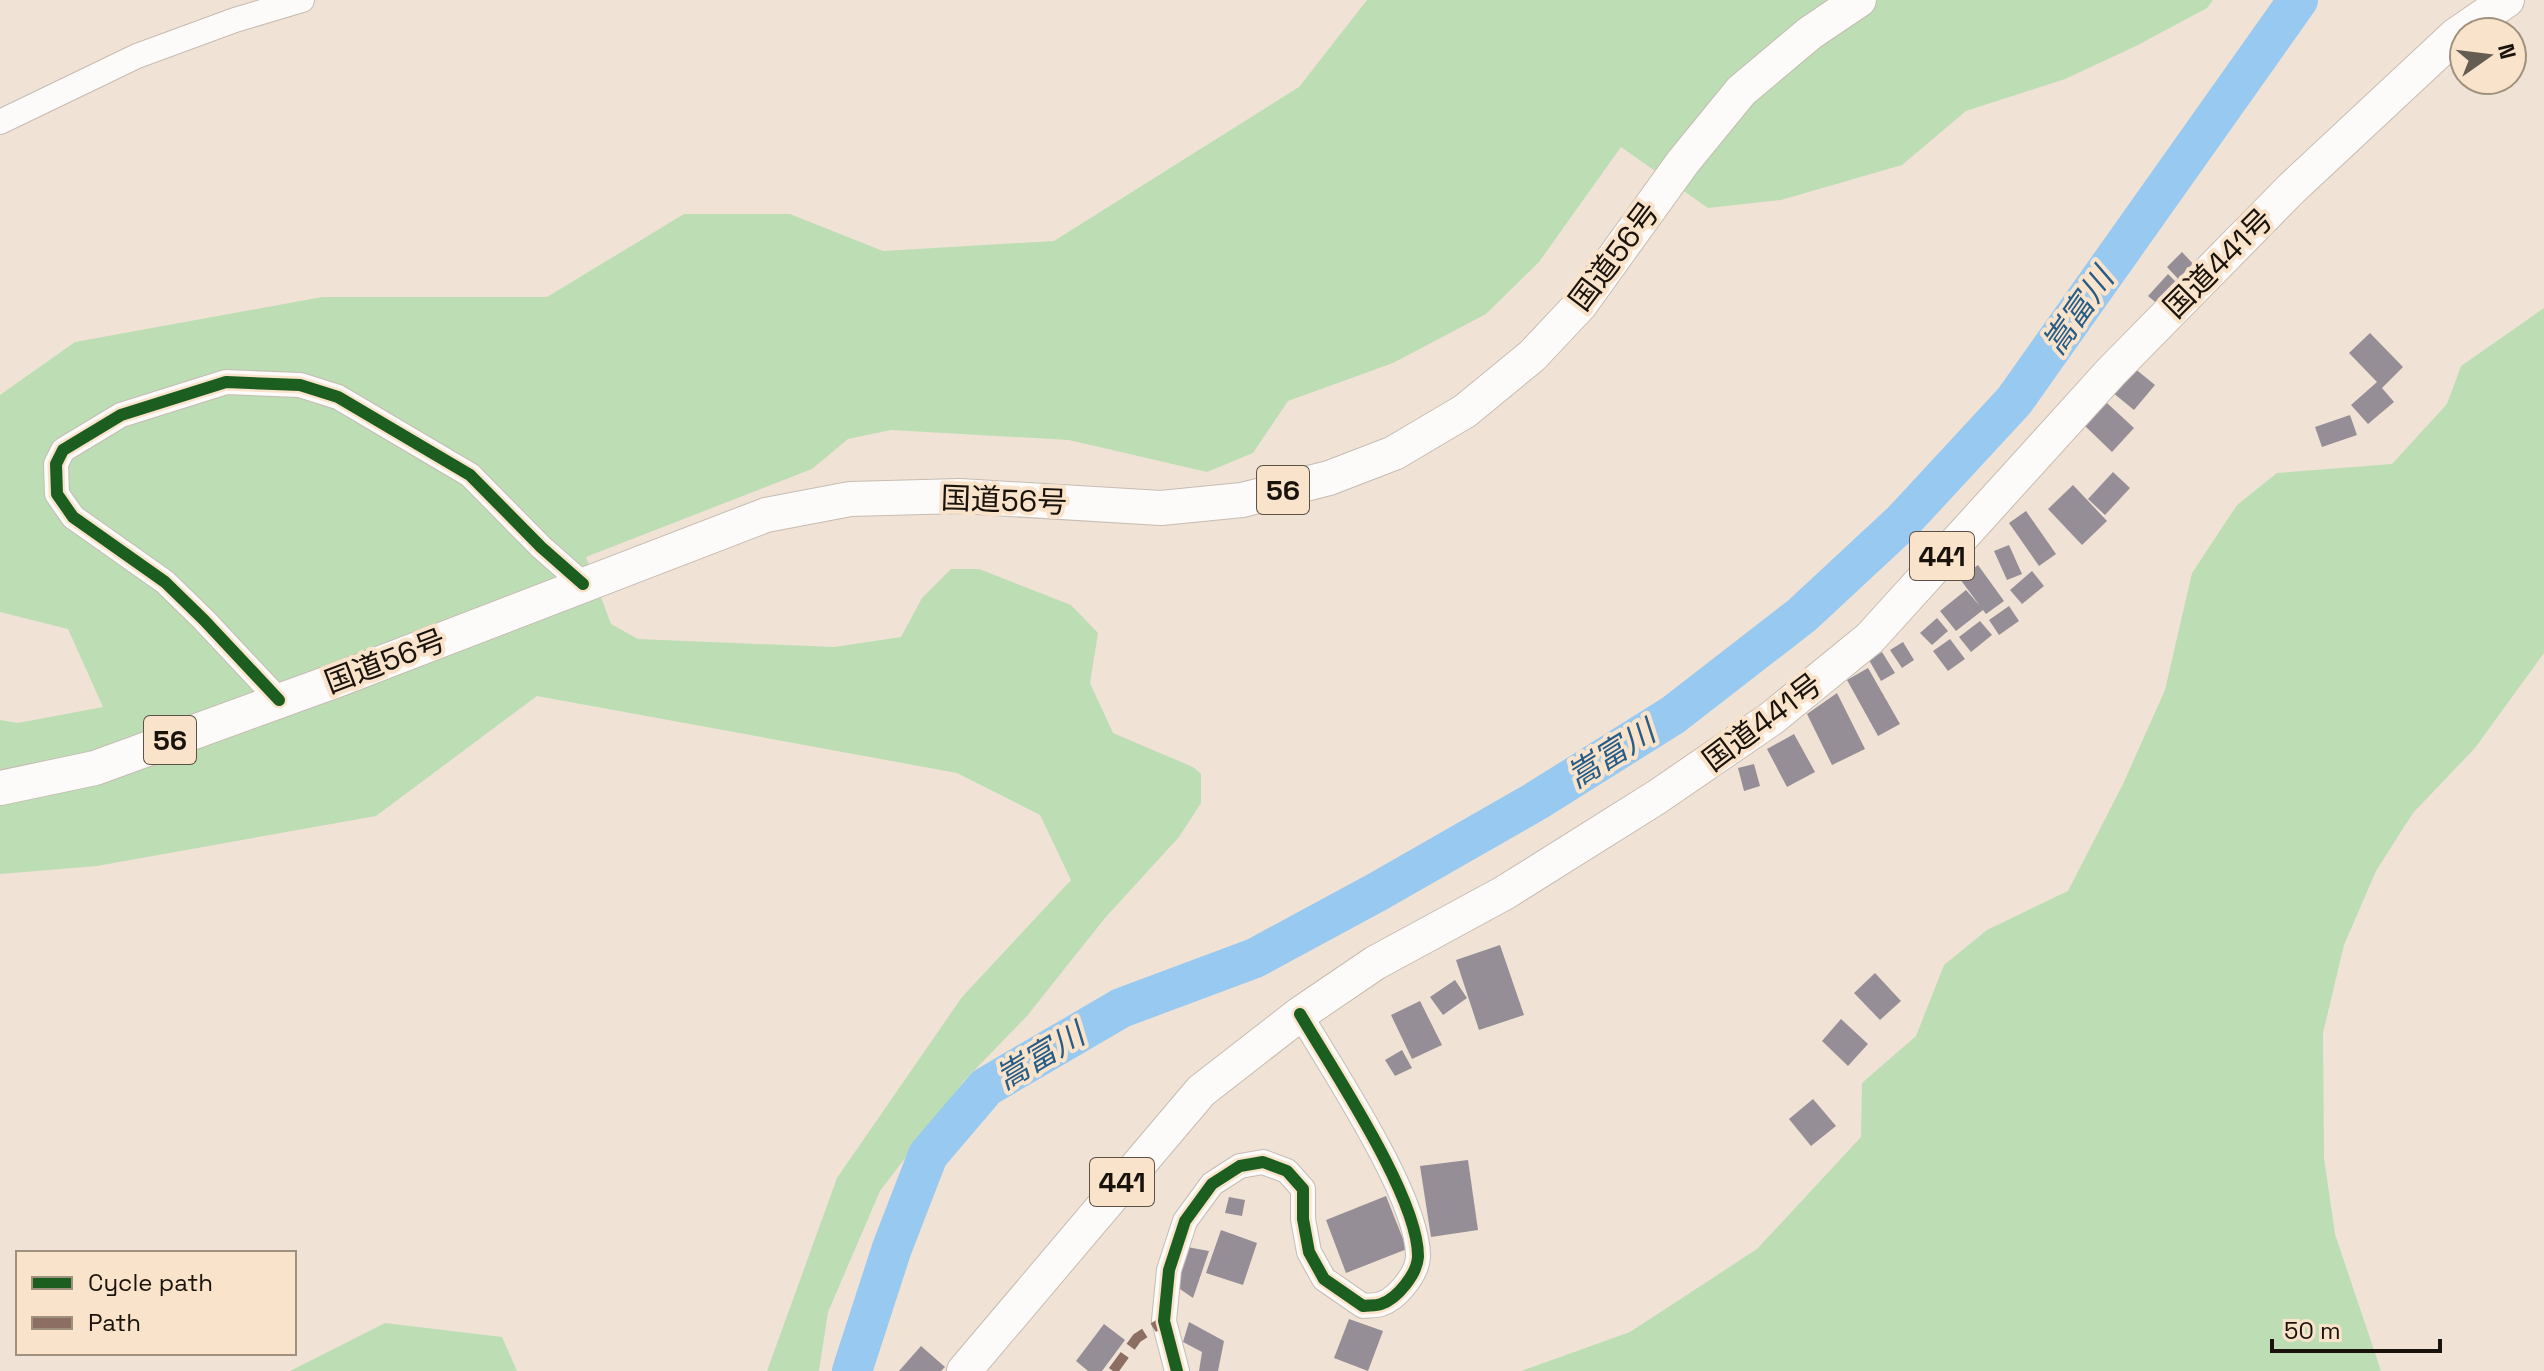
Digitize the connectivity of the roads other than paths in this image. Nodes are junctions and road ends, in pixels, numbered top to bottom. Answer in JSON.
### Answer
{"nodes":[{"id":1,"x":302,"y":0,"type":"edge"},
{"id":2,"x":1859,"y":0,"type":"edge"},
{"id":3,"x":2507,"y":0,"type":"edge"},
{"id":4,"x":0,"y":122,"type":"edge"},
{"id":5,"x":583,"y":584,"type":"junction"},
{"id":6,"x":279,"y":700,"type":"junction"},
{"id":7,"x":0,"y":788,"type":"edge"},
{"id":8,"x":1300,"y":1014,"type":"junction"},
{"id":9,"x":964,"y":1371,"type":"edge"},
{"id":10,"x":1177,"y":1371,"type":"edge"}],
"edges":[{"from":1,"to":4,"type":"street"},
{"from":2,"to":5,"type":"highway","name":"国道56号","number":"56"},
{"from":3,"to":8,"type":"highway","name":"国道441号","number":"441"},
{"from":5,"to":6,"type":"highway","name":"国道56号","number":"56"},
{"from":5,"to":6,"type":"street"},
{"from":6,"to":7,"type":"highway","name":"国道56号","number":"56"},
{"from":8,"to":9,"type":"highway","name":"国道441号","number":"441"},
{"from":8,"to":10,"type":"street"}]}
